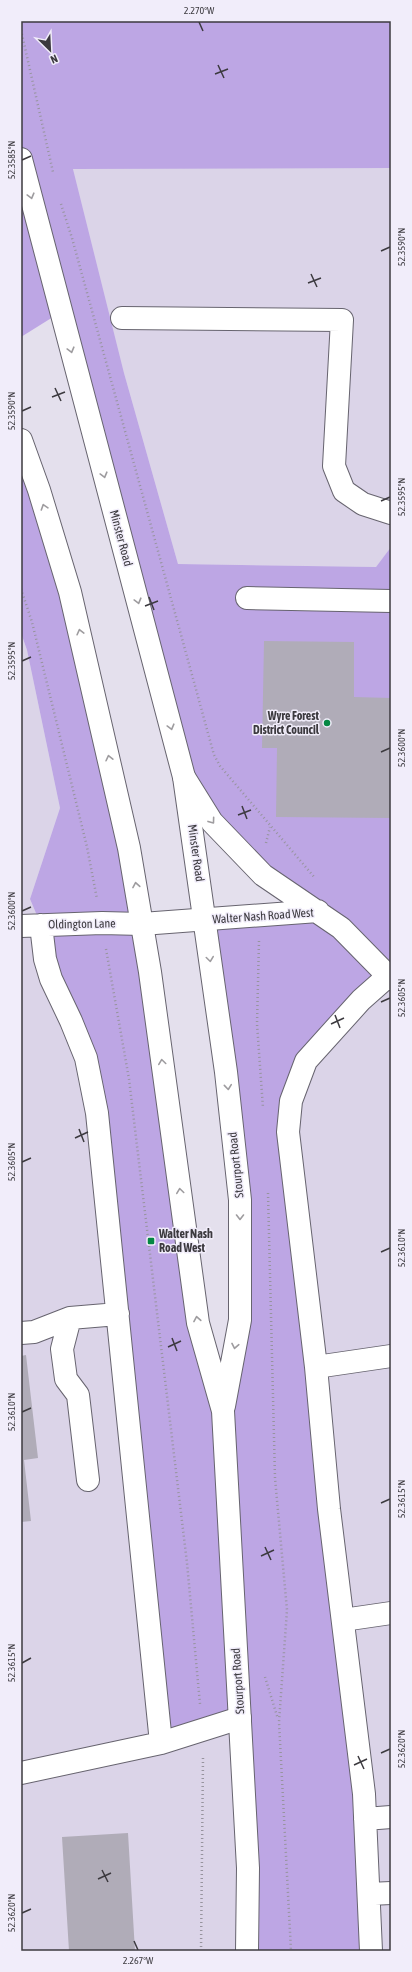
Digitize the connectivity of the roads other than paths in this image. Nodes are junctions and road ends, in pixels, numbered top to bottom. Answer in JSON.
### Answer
{"nodes":[{"id":1,"x":21,"y":159,"type":"edge"},
{"id":2,"x":122,"y":318,"type":"dead end"},
{"id":3,"x":21,"y":440,"type":"edge"},
{"id":4,"x":391,"y":513,"type":"edge"},
{"id":5,"x":247,"y":598,"type":"dead end"},
{"id":6,"x":391,"y":601,"type":"edge"},
{"id":7,"x":184,"y":776,"type":"junction"},
{"id":8,"x":318,"y":911,"type":"junction"},
{"id":9,"x":205,"y":920,"type":"junction"},
{"id":10,"x":142,"y":924,"type":"junction"},
{"id":11,"x":31,"y":926,"type":"edge"},
{"id":12,"x":389,"y":978,"type":"edge"},
{"id":13,"x":118,"y":1314,"type":"junction"},
{"id":14,"x":70,"y":1318,"type":"junction"},
{"id":15,"x":21,"y":1334,"type":"edge"},
{"id":16,"x":391,"y":1356,"type":"edge"},
{"id":17,"x":316,"y":1367,"type":"junction"},
{"id":18,"x":223,"y":1411,"type":"junction"},
{"id":19,"x":88,"y":1480,"type":"dead end"},
{"id":20,"x":391,"y":1613,"type":"edge"},
{"id":21,"x":343,"y":1620,"type":"junction"},
{"id":22,"x":240,"y":1718,"type":"junction"},
{"id":23,"x":161,"y":1743,"type":"junction"},
{"id":24,"x":21,"y":1773,"type":"edge"},
{"id":25,"x":391,"y":1817,"type":"edge"},
{"id":26,"x":365,"y":1819,"type":"junction"},
{"id":27,"x":391,"y":1893,"type":"edge"},
{"id":28,"x":369,"y":1894,"type":"junction"},
{"id":29,"x":247,"y":1951,"type":"edge"},
{"id":30,"x":371,"y":1951,"type":"edge"}],
"edges":[{"from":1,"to":7,"type":"main road","name":"Minster Road","one_way":true},
{"from":2,"to":4,"type":"main road"},
{"from":10,"to":3,"type":"main road","one_way":true},
{"from":5,"to":6,"type":"main road"},
{"from":7,"to":8,"type":"main road","one_way":true},
{"from":7,"to":9,"type":"main road","name":"Minster Road"},
{"from":8,"to":9,"type":"main road","name":"Walter Nash Road West"},
{"from":8,"to":12,"type":"main road","name":"Walter Nash Road West"},
{"from":9,"to":10,"type":"main road","name":"Walter Nash Road West"},
{"from":9,"to":18,"type":"main road","name":"Stourport Road","one_way":true},
{"from":10,"to":11,"type":"main road","name":"Oldington Lane"},
{"from":18,"to":10,"type":"main road","name":"Stourport Road","one_way":true},
{"from":11,"to":13,"type":"main road"},
{"from":12,"to":17,"type":"main road"},
{"from":13,"to":14,"type":"main road"},
{"from":13,"to":23,"type":"main road"},
{"from":14,"to":15,"type":"main road"},
{"from":14,"to":19,"type":"main road"},
{"from":16,"to":17,"type":"main road"},
{"from":17,"to":21,"type":"main road"},
{"from":18,"to":22,"type":"main road","name":"Stourport Road"},
{"from":20,"to":21,"type":"main road"},
{"from":21,"to":26,"type":"main road"},
{"from":22,"to":23,"type":"main road"},
{"from":22,"to":29,"type":"main road","name":"Stourport Road"},
{"from":23,"to":24,"type":"main road"},
{"from":25,"to":26,"type":"main road"},
{"from":26,"to":28,"type":"main road"},
{"from":27,"to":28,"type":"main road"},
{"from":28,"to":30,"type":"main road"}]}
